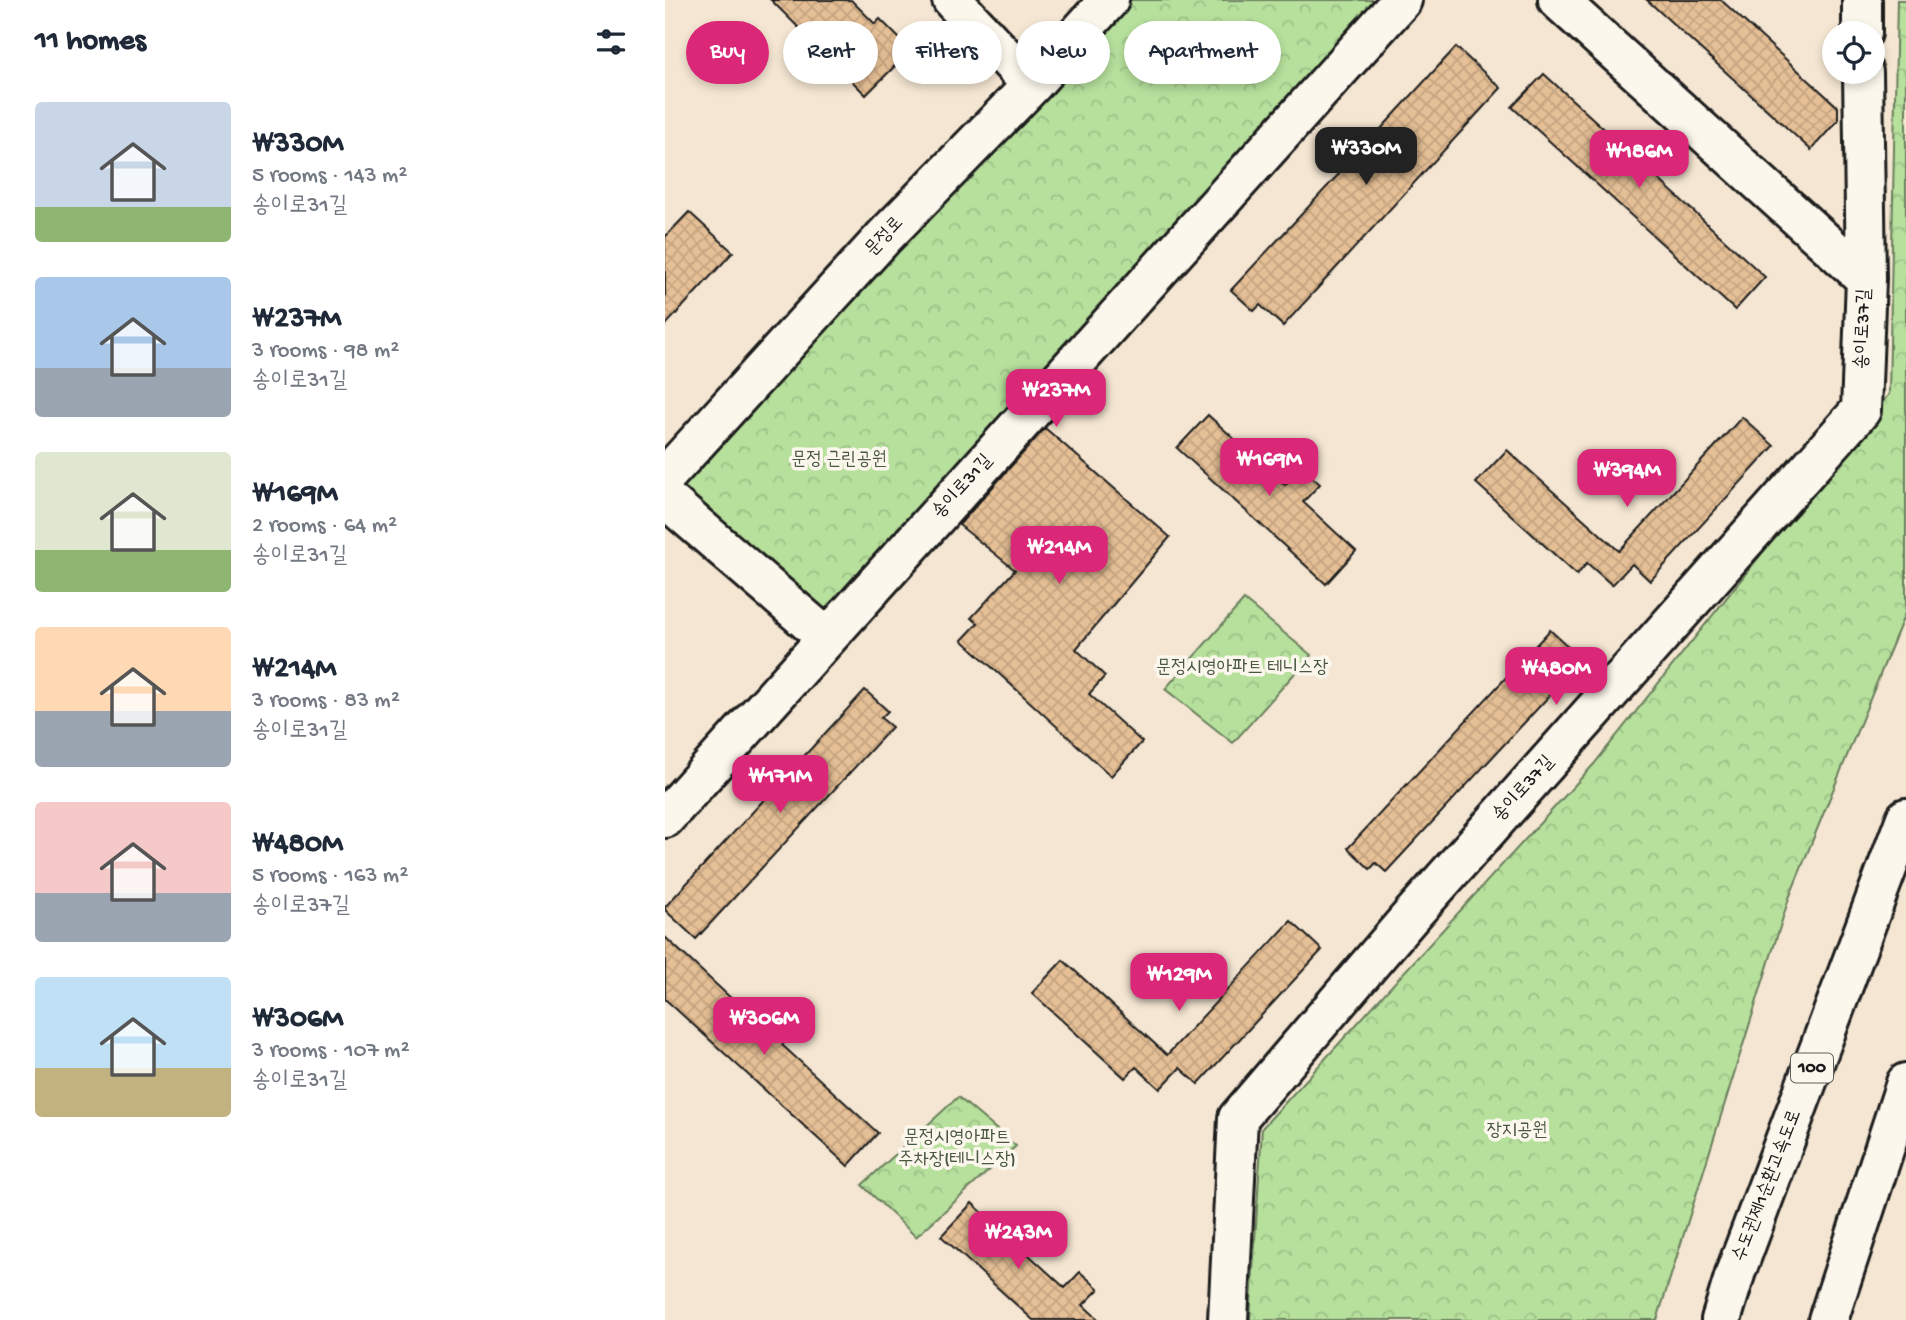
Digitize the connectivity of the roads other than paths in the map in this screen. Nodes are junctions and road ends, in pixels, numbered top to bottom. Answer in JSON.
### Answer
{"nodes":[{"id":1,"x":952,"y":0,"type":"edge"},
{"id":2,"x":1109,"y":0,"type":"edge"},
{"id":3,"x":1402,"y":0,"type":"edge"},
{"id":4,"x":1557,"y":0,"type":"edge"},
{"id":5,"x":1862,"y":0,"type":"edge"},
{"id":6,"x":1862,"y":21,"type":"edge"},
{"id":7,"x":1863,"y":84,"type":"edge"},
{"id":8,"x":1032,"y":85,"type":"junction"},
{"id":9,"x":1865,"y":279,"type":"junction"},
{"id":10,"x":665,"y":477,"type":"edge"},
{"id":11,"x":665,"y":498,"type":"edge"},
{"id":12,"x":827,"y":638,"type":"junction"},
{"id":13,"x":665,"y":818,"type":"edge"},
{"id":14,"x":1906,"y":818,"type":"edge"},
{"id":15,"x":1906,"y":1083,"type":"edge"},
{"id":16,"x":1228,"y":1320,"type":"edge"},
{"id":17,"x":1721,"y":1320,"type":"edge"},
{"id":18,"x":1828,"y":1320,"type":"edge"}],
"edges":[{"from":1,"to":8,"type":"main road"},
{"from":2,"to":8,"type":"main road","name":"문정로"},
{"from":3,"to":12,"type":"main road","name":"송이로31길"},
{"from":4,"to":9,"type":"main road","name":"송이로37길"},
{"from":5,"to":6,"type":"main road"},
{"from":7,"to":9,"type":"main road","name":"송이로37길"},
{"from":8,"to":10,"type":"main road","name":"문정로"},
{"from":9,"to":16,"type":"main road","name":"송이로37길"},
{"from":11,"to":12,"type":"main road"},
{"from":12,"to":13,"type":"main road","name":"송이로31길"},
{"from":14,"to":17,"type":"main road","name":"수도권제1순환고속도로","number":"100"},
{"from":15,"to":18,"type":"main road"}]}
